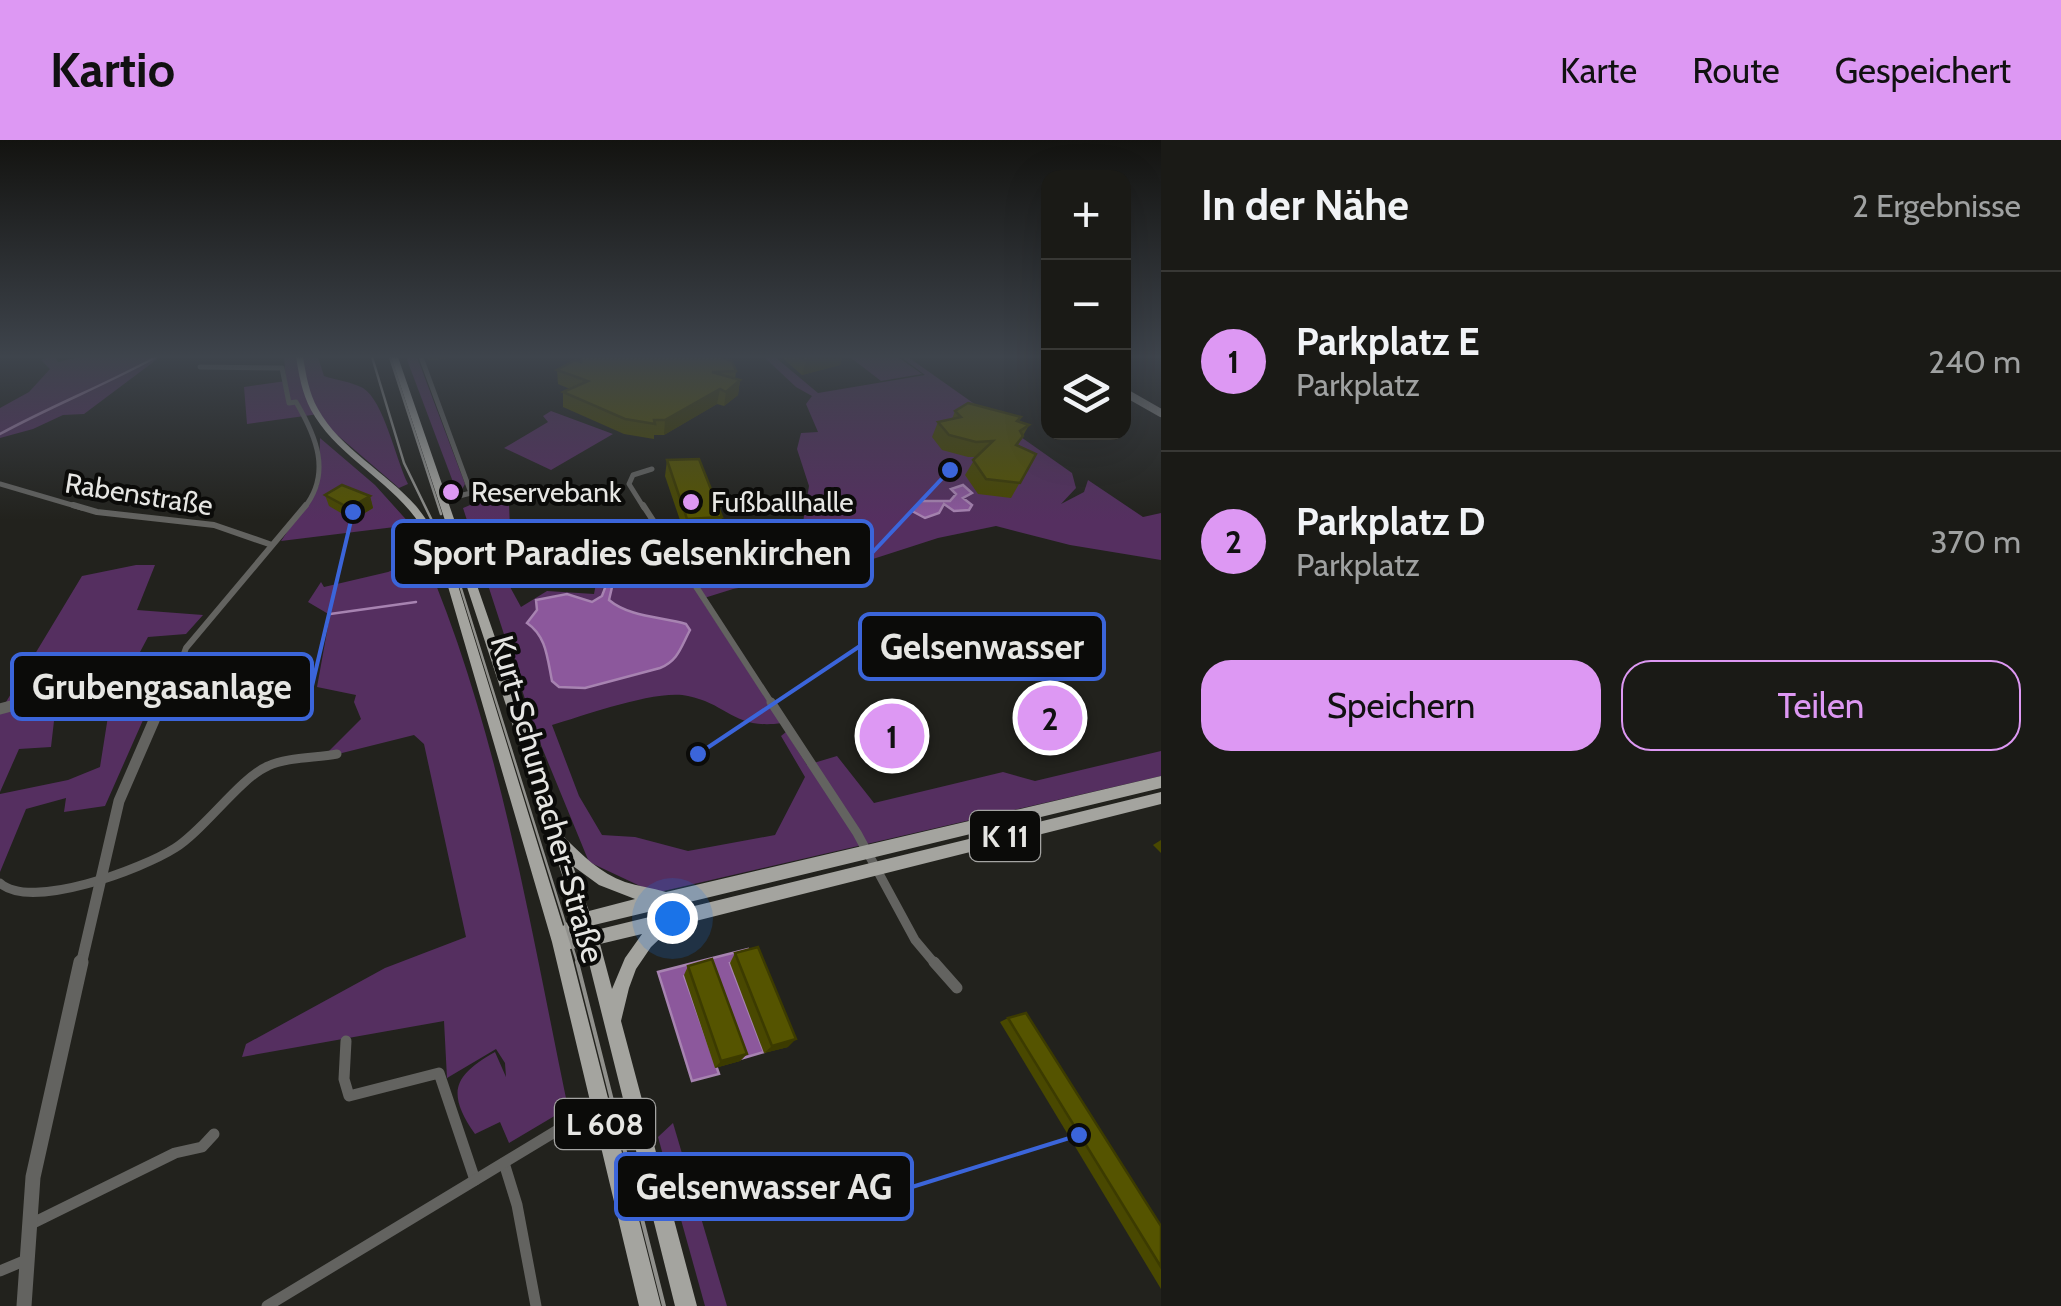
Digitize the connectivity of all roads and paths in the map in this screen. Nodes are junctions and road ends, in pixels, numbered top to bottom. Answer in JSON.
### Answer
{"nodes":[{"id":1,"x":301,"y":411,"type":"edge"},
{"id":2,"x":314,"y":411,"type":"edge"},
{"id":3,"x":412,"y":411,"type":"edge"},
{"id":4,"x":441,"y":411,"type":"edge"},
{"id":5,"x":652,"y":469,"type":"dead end"},
{"id":6,"x":0,"y":484,"type":"edge"},
{"id":7,"x":439,"y":490,"type":"junction"},
{"id":8,"x":472,"y":493,"type":"junction"},
{"id":9,"x":449,"y":518,"type":"junction"},
{"id":10,"x":272,"y":545,"type":"junction"},
{"id":11,"x":164,"y":686,"type":"junction"},
{"id":12,"x":0,"y":709,"type":"edge"},
{"id":13,"x":336,"y":754,"type":"dead end"},
{"id":14,"x":1161,"y":782,"type":"edge"},
{"id":15,"x":1161,"y":798,"type":"edge"},
{"id":16,"x":557,"y":839,"type":"junction"},
{"id":17,"x":867,"y":852,"type":"junction"},
{"id":18,"x":876,"y":867,"type":"junction"},
{"id":19,"x":100,"y":879,"type":"junction"},
{"id":20,"x":0,"y":883,"type":"edge"},
{"id":21,"x":668,"y":898,"type":"junction"},
{"id":22,"x":674,"y":916,"type":"junction"},
{"id":23,"x":584,"y":920,"type":"junction"},
{"id":24,"x":590,"y":938,"type":"junction"},
{"id":25,"x":560,"y":942,"type":"junction"},
{"id":26,"x":957,"y":988,"type":"dead end"},
{"id":27,"x":614,"y":1023,"type":"junction"},
{"id":28,"x":346,"y":1041,"type":"dead end"},
{"id":29,"x":586,"y":1114,"type":"dead end"},
{"id":30,"x":214,"y":1134,"type":"dead end"},
{"id":31,"x":504,"y":1163,"type":"junction"},
{"id":32,"x":475,"y":1180,"type":"junction"},
{"id":33,"x":28,"y":1226,"type":"junction"},
{"id":34,"x":26,"y":1260,"type":"junction"},
{"id":35,"x":0,"y":1271,"type":"edge"},
{"id":36,"x":283,"y":1301,"type":"edge"},
{"id":37,"x":24,"y":1306,"type":"edge"},
{"id":38,"x":267,"y":1306,"type":"edge"},
{"id":39,"x":536,"y":1306,"type":"edge"},
{"id":40,"x":650,"y":1306,"type":"edge"},
{"id":41,"x":686,"y":1306,"type":"edge"}],
"edges":[{"from":1,"to":10,"type":"street"},
{"from":2,"to":25,"type":"main road","name":"Kurt-Schumacher-Straße","number":"L 608"},
{"from":3,"to":7,"type":"main road","name":"Kurt-Schumacher-Straße","number":"L 608"},
{"from":4,"to":8,"type":"street"},
{"from":5,"to":17,"type":"street"},
{"from":6,"to":10,"type":"street","name":"Rabenstraße"},
{"from":7,"to":8,"type":"street"},
{"from":7,"to":9,"type":"main road","name":"Kurt-Schumacher-Straße","number":"L 608"},
{"from":8,"to":9,"type":"street"},
{"from":9,"to":16,"type":"main road","name":"Kurt-Schumacher-Straße","number":"L 608"},
{"from":10,"to":11,"type":"street"},
{"from":11,"to":12,"type":"street"},
{"from":11,"to":19,"type":"street"},
{"from":13,"to":19,"type":"street"},
{"from":14,"to":17,"type":"main road","number":"K 11"},
{"from":15,"to":18,"type":"main road","number":"K 11"},
{"from":16,"to":21,"type":"main road"},
{"from":16,"to":23,"type":"main road","name":"Kurt-Schumacher-Straße","number":"L 608"},
{"from":17,"to":18,"type":"street"},
{"from":17,"to":21,"type":"main road","number":"K 11"},
{"from":18,"to":22,"type":"main road","number":"K 11"},
{"from":18,"to":26,"type":"street"},
{"from":19,"to":20,"type":"street"},
{"from":19,"to":33,"type":"street"},
{"from":21,"to":23,"type":"main road","number":"K 11"},
{"from":22,"to":24,"type":"main road","number":"K 11"},
{"from":22,"to":27,"type":"main road"},
{"from":23,"to":24,"type":"main road","name":"Kurt-Schumacher-Straße","number":"L 608"},
{"from":23,"to":25,"type":"main road","number":"K 11"},
{"from":24,"to":25,"type":"main road","number":"K 11"},
{"from":24,"to":27,"type":"main road","name":"Kurt-Schumacher-Straße","number":"L 608"},
{"from":25,"to":40,"type":"main road","name":"Kurt-Schumacher-Straße","number":"L 608"},
{"from":27,"to":41,"type":"main road","name":"Kurt-Schumacher-Straße","number":"L 608"},
{"from":28,"to":32,"type":"street"},
{"from":29,"to":31,"type":"street"},
{"from":30,"to":33,"type":"street"},
{"from":31,"to":32,"type":"street"},
{"from":31,"to":39,"type":"street"},
{"from":32,"to":36,"type":"street"},
{"from":33,"to":34,"type":"street"},
{"from":34,"to":35,"type":"street"},
{"from":34,"to":37,"type":"street"},
{"from":36,"to":38,"type":"street"}]}
